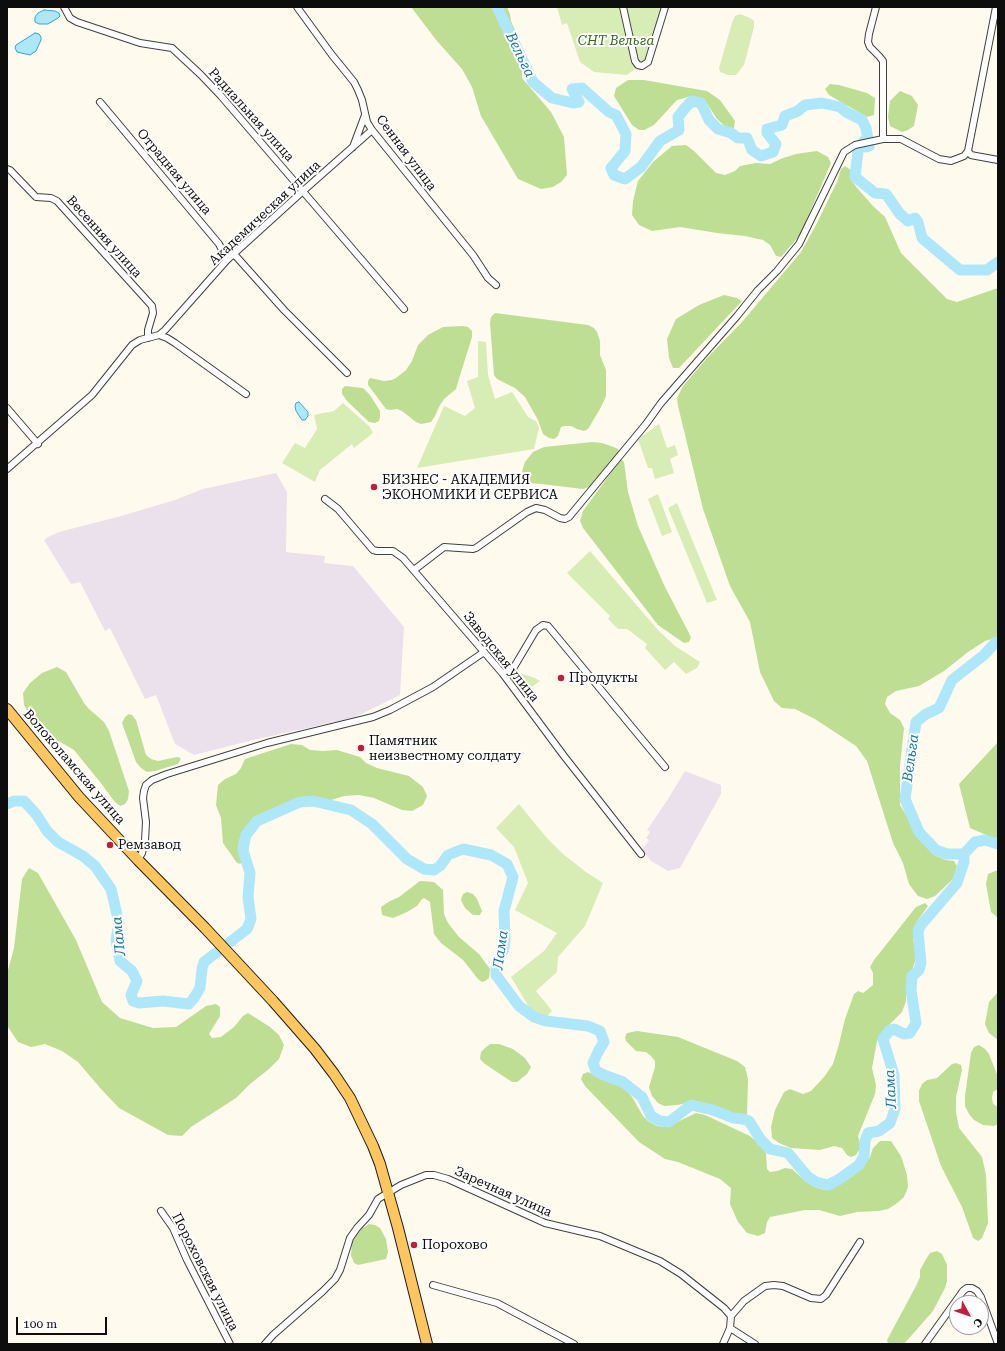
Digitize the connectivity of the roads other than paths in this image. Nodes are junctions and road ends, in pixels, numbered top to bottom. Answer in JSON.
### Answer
{"nodes":[{"id":1,"x":64,"y":7,"type":"edge"},
{"id":2,"x":298,"y":7,"type":"edge"},
{"id":3,"x":623,"y":7,"type":"edge"},
{"id":4,"x":666,"y":7,"type":"edge"},
{"id":5,"x":876,"y":7,"type":"edge"},
{"id":6,"x":996,"y":7,"type":"edge"},
{"id":7,"x":100,"y":102,"type":"dead end"},
{"id":8,"x":365,"y":115,"type":"junction"},
{"id":9,"x":372,"y":130,"type":"junction"},
{"id":10,"x":883,"y":139,"type":"junction"},
{"id":11,"x":352,"y":148,"type":"junction"},
{"id":12,"x":968,"y":151,"type":"junction"},
{"id":13,"x":998,"y":160,"type":"edge"},
{"id":14,"x":9,"y":169,"type":"edge"},
{"id":15,"x":303,"y":191,"type":"junction"},
{"id":16,"x":234,"y":254,"type":"junction"},
{"id":17,"x":227,"y":260,"type":"junction"},
{"id":18,"x":496,"y":285,"type":"dead end"},
{"id":19,"x":404,"y":308,"type":"dead end"},
{"id":20,"x":159,"y":335,"type":"junction"},
{"id":21,"x":148,"y":338,"type":"junction"},
{"id":22,"x":347,"y":374,"type":"dead end"},
{"id":23,"x":246,"y":394,"type":"dead end"},
{"id":24,"x":7,"y":408,"type":"edge"},
{"id":25,"x":38,"y":444,"type":"junction"},
{"id":26,"x":7,"y":469,"type":"edge"},
{"id":27,"x":325,"y":498,"type":"dead end"},
{"id":28,"x":414,"y":570,"type":"junction"},
{"id":29,"x":484,"y":652,"type":"junction"},
{"id":30,"x":503,"y":674,"type":"junction"},
{"id":31,"x":7,"y":709,"type":"edge"},
{"id":32,"x":665,"y":767,"type":"dead end"},
{"id":33,"x":641,"y":854,"type":"dead end"},
{"id":34,"x":138,"y":860,"type":"junction"},
{"id":35,"x":389,"y":1191,"type":"junction"},
{"id":36,"x":160,"y":1211,"type":"dead end"},
{"id":37,"x":860,"y":1242,"type":"dead end"},
{"id":38,"x":433,"y":1285,"type":"dead end"},
{"id":39,"x":731,"y":1316,"type":"junction"},
{"id":40,"x":730,"y":1328,"type":"junction"},
{"id":41,"x":230,"y":1344,"type":"edge"},
{"id":42,"x":265,"y":1344,"type":"edge"},
{"id":43,"x":427,"y":1344,"type":"edge"},
{"id":44,"x":574,"y":1344,"type":"edge"},
{"id":45,"x":723,"y":1344,"type":"edge"},
{"id":46,"x":755,"y":1344,"type":"edge"},
{"id":47,"x":925,"y":1344,"type":"edge"},
{"id":48,"x":998,"y":1344,"type":"edge"}],
"edges":[{"from":1,"to":15,"type":"street","name":"Радиальная улица"},
{"from":2,"to":8,"type":"street","name":"Сенная улица"},
{"from":3,"to":4,"type":"street"},
{"from":5,"to":10,"type":"street"},
{"from":6,"to":12,"type":"street"},
{"from":7,"to":17,"type":"street","name":"Отрадная улица"},
{"from":8,"to":9,"type":"street","name":"Сенная улица"},
{"from":8,"to":11,"type":"street"},
{"from":9,"to":11,"type":"street","name":"Академическая улица"},
{"from":9,"to":18,"type":"street","name":"Сенная улица"},
{"from":10,"to":12,"type":"street"},
{"from":10,"to":28,"type":"street"},
{"from":11,"to":15,"type":"street","name":"Академическая улица"},
{"from":12,"to":13,"type":"street"},
{"from":14,"to":21,"type":"street","name":"Весенняя улица"},
{"from":15,"to":16,"type":"street","name":"Академическая улица"},
{"from":15,"to":19,"type":"street","name":"Радиальная улица"},
{"from":16,"to":17,"type":"street","name":"Академическая улица"},
{"from":16,"to":22,"type":"street"},
{"from":17,"to":20,"type":"street","name":"Академическая улица"},
{"from":20,"to":21,"type":"street","name":"Академическая улица"},
{"from":20,"to":23,"type":"street"},
{"from":21,"to":25,"type":"street","name":"Академическая улица"},
{"from":24,"to":25,"type":"street"},
{"from":25,"to":26,"type":"street","name":"Академическая улица"},
{"from":27,"to":28,"type":"street","name":"Заводская улица"},
{"from":28,"to":29,"type":"street","name":"Заводская улица"},
{"from":29,"to":30,"type":"street","name":"Заводская улица"},
{"from":29,"to":34,"type":"street"},
{"from":30,"to":32,"type":"street"},
{"from":30,"to":33,"type":"street","name":"Заводская улица"},
{"from":31,"to":34,"type":"main road","name":"Волоколамская улица"},
{"from":34,"to":35,"type":"main road","name":"Волоколамская улица"},
{"from":35,"to":39,"type":"street","name":"Заречная улица"},
{"from":35,"to":42,"type":"street","name":"Заречная улица"},
{"from":35,"to":43,"type":"main road","name":"Волоколамская улица"},
{"from":36,"to":41,"type":"street","name":"Пороховская улица"},
{"from":37,"to":39,"type":"street"},
{"from":38,"to":44,"type":"street"},
{"from":39,"to":40,"type":"street"},
{"from":40,"to":45,"type":"street"},
{"from":40,"to":46,"type":"street"},
{"from":47,"to":48,"type":"street"}]}
